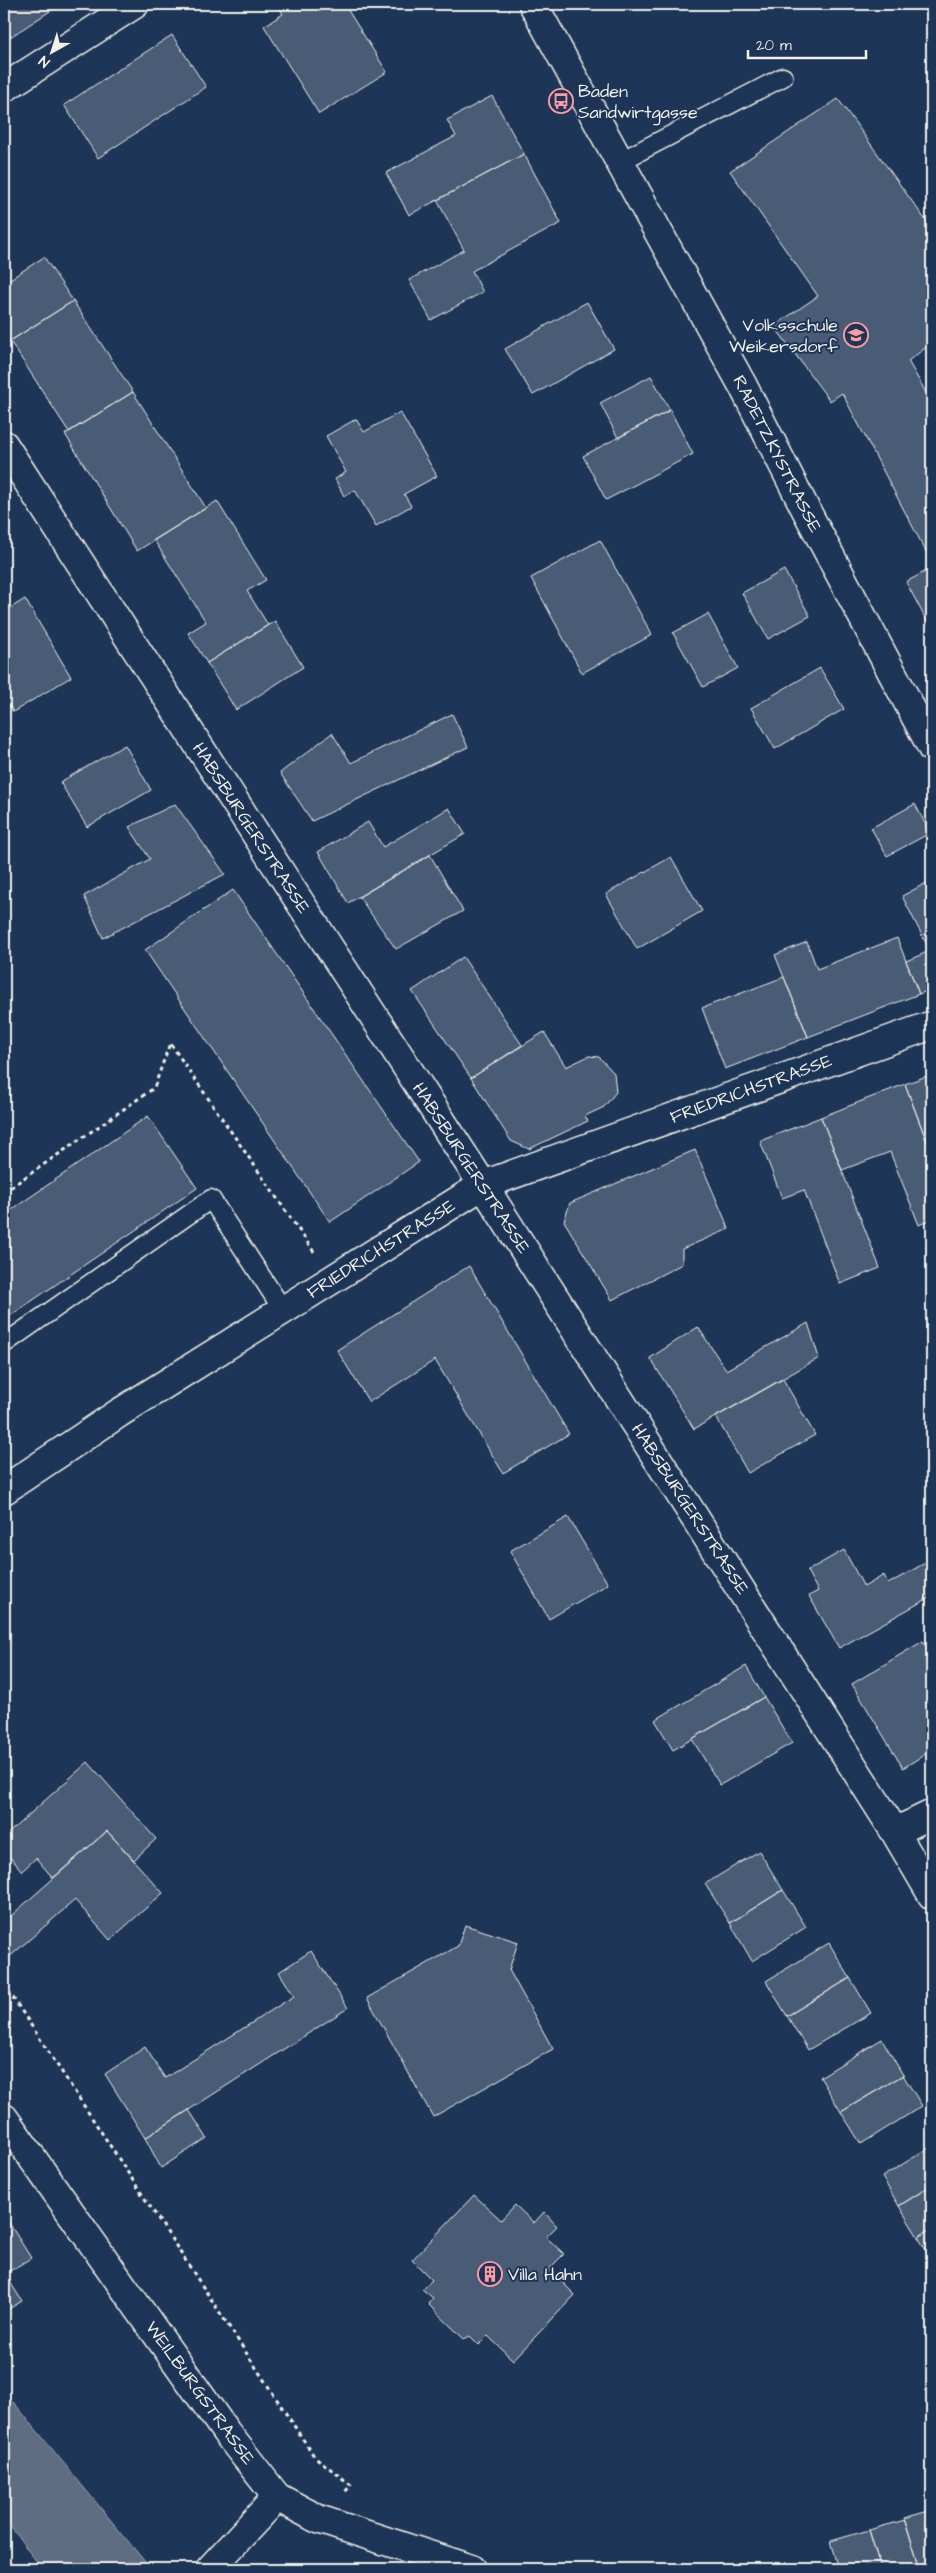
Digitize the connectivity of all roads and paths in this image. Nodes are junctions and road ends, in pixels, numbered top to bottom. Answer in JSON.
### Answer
{"nodes":[{"id":1,"x":135,"y":4,"type":"edge"},
{"id":2,"x":533,"y":4,"type":"edge"},
{"id":3,"x":783,"y":77,"type":"dead end"},
{"id":4,"x":4,"y":88,"type":"edge"},
{"id":5,"x":619,"y":162,"type":"junction"},
{"id":6,"x":4,"y":445,"type":"edge"},
{"id":7,"x":932,"y":748,"type":"edge"},
{"id":8,"x":932,"y":1025,"type":"edge"},
{"id":9,"x":483,"y":1185,"type":"junction"},
{"id":10,"x":4,"y":1192,"type":"edge"},
{"id":11,"x":333,"y":1279,"type":"junction"},
{"id":12,"x":283,"y":1310,"type":"junction"},
{"id":13,"x":4,"y":1344,"type":"edge"},
{"id":14,"x":4,"y":1490,"type":"edge"},
{"id":15,"x":932,"y":1814,"type":"edge"},
{"id":16,"x":896,"y":1832,"type":"junction"},
{"id":17,"x":932,"y":1895,"type":"edge"},
{"id":18,"x":4,"y":1984,"type":"edge"},
{"id":19,"x":4,"y":2118,"type":"edge"},
{"id":20,"x":277,"y":2497,"type":"junction"},
{"id":21,"x":318,"y":2519,"type":"junction"},
{"id":22,"x":210,"y":2569,"type":"edge"},
{"id":23,"x":472,"y":2569,"type":"edge"}],
"edges":[{"from":1,"to":4,"type":"street"},
{"from":2,"to":5,"type":"street","name":"RADETZKYSTRASSE"},
{"from":3,"to":5,"type":"lane"},
{"from":5,"to":7,"type":"street","name":"RADETZKYSTRASSE"},
{"from":6,"to":9,"type":"street","name":"HABSBURGERSTRASSE"},
{"from":8,"to":9,"type":"street","name":"FRIEDRICHSTRASSE"},
{"from":9,"to":11,"type":"street","name":"FRIEDRICHSTRASSE"},
{"from":9,"to":16,"type":"street","name":"HABSBURGERSTRASSE"},
{"from":10,"to":11,"type":"path"},
{"from":11,"to":12,"type":"street","name":"FRIEDRICHSTRASSE"},
{"from":12,"to":13,"type":"lane"},
{"from":12,"to":14,"type":"street","name":"FRIEDRICHSTRASSE"},
{"from":15,"to":16,"type":"street"},
{"from":16,"to":17,"type":"street","name":"HABSBURGERSTRASSE"},
{"from":18,"to":21,"type":"path"},
{"from":19,"to":20,"type":"street","name":"WEILBURGSTRASSE"},
{"from":20,"to":21,"type":"street","name":"WEILBURGSTRASSE"},
{"from":20,"to":22,"type":"street"},
{"from":21,"to":23,"type":"street","name":"WEILBURGSTRASSE"}]}
